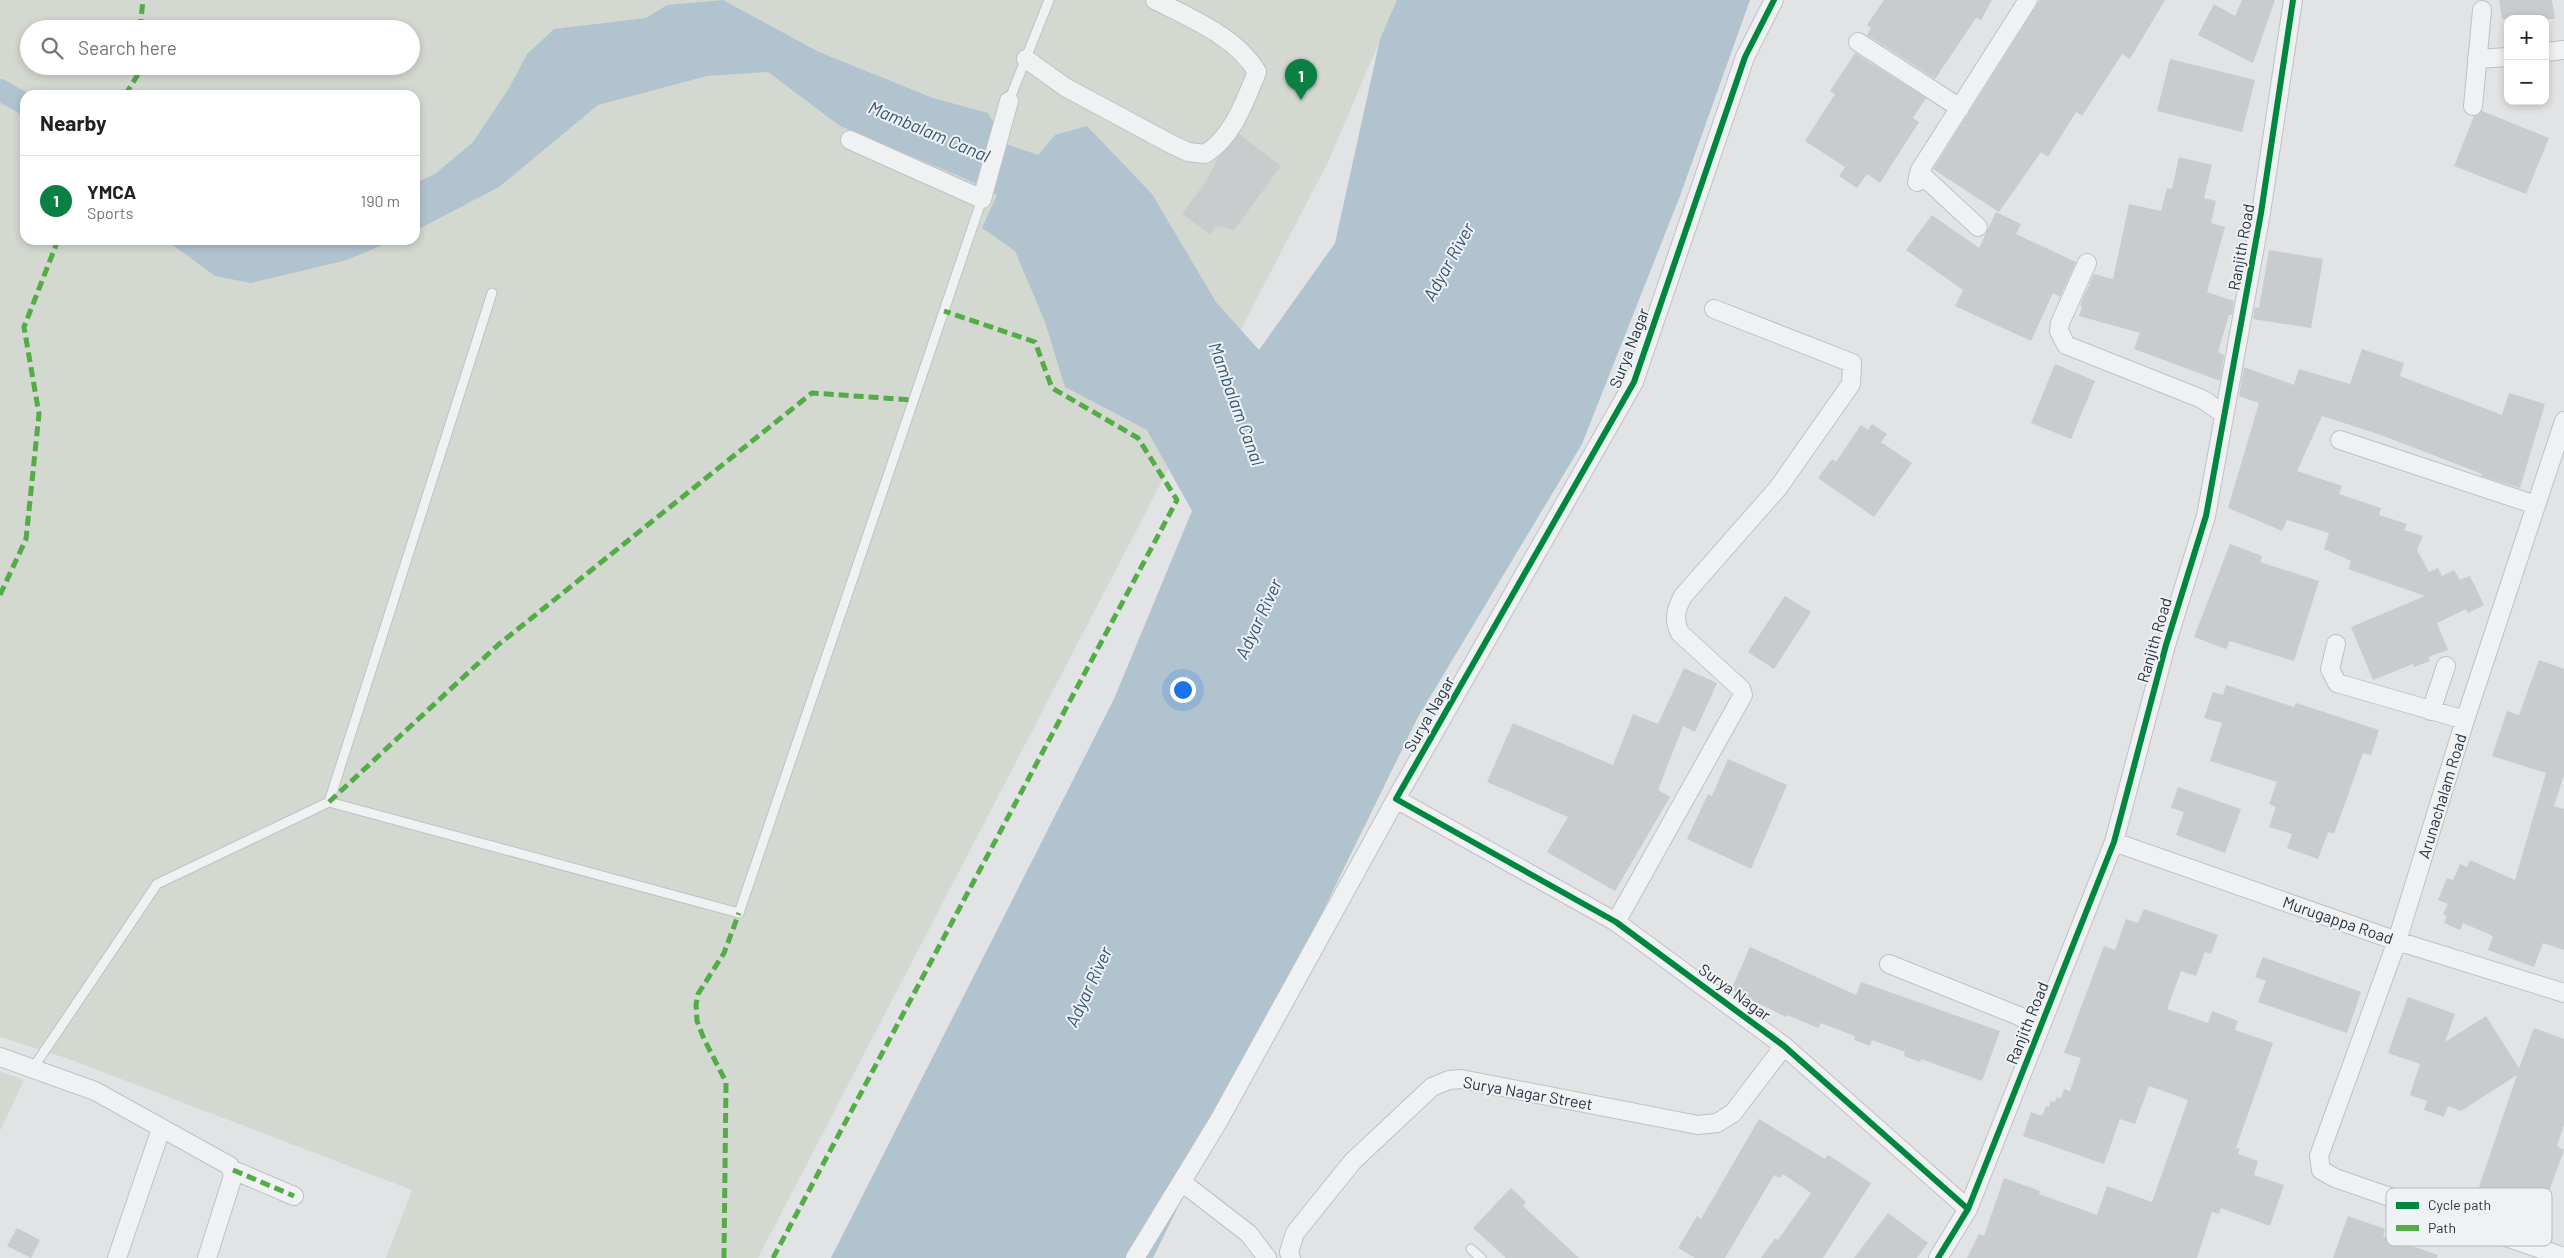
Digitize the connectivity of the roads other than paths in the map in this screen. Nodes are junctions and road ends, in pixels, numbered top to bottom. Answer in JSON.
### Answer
{"nodes":[{"id":1,"x":1049,"y":0,"type":"edge"},
{"id":2,"x":1155,"y":0,"type":"edge"},
{"id":3,"x":1774,"y":0,"type":"edge"},
{"id":4,"x":2028,"y":0,"type":"edge"},
{"id":5,"x":2293,"y":0,"type":"edge"},
{"id":6,"x":2482,"y":10,"type":"dead end"},
{"id":7,"x":1858,"y":42,"type":"dead end"},
{"id":8,"x":2564,"y":50,"type":"edge"},
{"id":9,"x":2549,"y":52,"type":"edge"},
{"id":10,"x":2504,"y":57,"type":"edge"},
{"id":11,"x":1026,"y":59,"type":"junction"},
{"id":12,"x":2477,"y":59,"type":"junction"},
{"id":13,"x":1009,"y":101,"type":"joint"},
{"id":14,"x":2473,"y":106,"type":"dead end"},
{"id":15,"x":1960,"y":108,"type":"junction"},
{"id":16,"x":850,"y":140,"type":"dead end"},
{"id":17,"x":982,"y":199,"type":"junction"},
{"id":18,"x":1978,"y":227,"type":"dead end"},
{"id":19,"x":2087,"y":263,"type":"dead end"},
{"id":20,"x":492,"y":293,"type":"dead end"},
{"id":21,"x":1714,"y":309,"type":"dead end"},
{"id":22,"x":2224,"y":414,"type":"junction"},
{"id":23,"x":2564,"y":421,"type":"edge"},
{"id":24,"x":2340,"y":440,"type":"dead end"},
{"id":25,"x":2536,"y":504,"type":"junction"},
{"id":26,"x":2336,"y":644,"type":"dead end"},
{"id":27,"x":2446,"y":666,"type":"dead end"},
{"id":28,"x":2431,"y":710,"type":"junction"},
{"id":29,"x":2465,"y":720,"type":"junction"},
{"id":30,"x":1396,"y":799,"type":"junction"},
{"id":31,"x":329,"y":802,"type":"junction"},
{"id":32,"x":2114,"y":842,"type":"junction"},
{"id":33,"x":1616,"y":922,"type":"junction"},
{"id":34,"x":2397,"y":941,"type":"junction"},
{"id":35,"x":1889,"y":964,"type":"dead end"},
{"id":36,"x":2564,"y":993,"type":"edge"},
{"id":37,"x":2040,"y":1028,"type":"junction"},
{"id":38,"x":1784,"y":1046,"type":"junction"},
{"id":39,"x":0,"y":1057,"type":"edge"},
{"id":40,"x":33,"y":1068,"type":"junction"},
{"id":41,"x":161,"y":1129,"type":"junction"},
{"id":42,"x":233,"y":1170,"type":"junction"},
{"id":43,"x":1183,"y":1183,"type":"junction"},
{"id":44,"x":294,"y":1196,"type":"dead end"},
{"id":45,"x":2386,"y":1196,"type":"edge"},
{"id":46,"x":1968,"y":1208,"type":"junction"},
{"id":47,"x":2532,"y":1246,"type":"edge"},
{"id":48,"x":1471,"y":1249,"type":"dead end"},
{"id":49,"x":2564,"y":1257,"type":"edge"},
{"id":50,"x":117,"y":1258,"type":"edge"},
{"id":51,"x":206,"y":1258,"type":"edge"},
{"id":52,"x":1135,"y":1258,"type":"edge"},
{"id":53,"x":1267,"y":1258,"type":"edge"},
{"id":54,"x":1291,"y":1258,"type":"edge"},
{"id":55,"x":1481,"y":1258,"type":"edge"},
{"id":56,"x":1938,"y":1258,"type":"edge"}],
"edges":[{"from":1,"to":11,"type":"lane"},
{"from":2,"to":11,"type":"street"},
{"from":3,"to":30,"type":"street","name":"Surya Nagar"},
{"from":4,"to":15,"type":"street"},
{"from":5,"to":22,"type":"street","name":"Ranjith Road"},
{"from":6,"to":12,"type":"street"},
{"from":7,"to":15,"type":"street"},
{"from":8,"to":9,"type":"street"},
{"from":10,"to":12,"type":"street"},
{"from":11,"to":13,"type":"lane"},
{"from":12,"to":14,"type":"street"},
{"from":13,"to":17,"type":"street"},
{"from":15,"to":18,"type":"street"},
{"from":16,"to":17,"type":"street"},
{"from":17,"to":31,"type":"lane"},
{"from":19,"to":22,"type":"street"},
{"from":20,"to":31,"type":"lane"},
{"from":21,"to":33,"type":"street"},
{"from":22,"to":32,"type":"street","name":"Ranjith Road"},
{"from":23,"to":25,"type":"street","name":"Arunachalam Road"},
{"from":24,"to":25,"type":"street"},
{"from":25,"to":29,"type":"street","name":"Arunachalam Road"},
{"from":26,"to":28,"type":"street"},
{"from":27,"to":28,"type":"street"},
{"from":28,"to":29,"type":"street"},
{"from":29,"to":34,"type":"street","name":"Arunachalam Road"},
{"from":30,"to":33,"type":"street","name":"Surya Nagar"},
{"from":30,"to":43,"type":"street"},
{"from":31,"to":40,"type":"lane"},
{"from":32,"to":34,"type":"street","name":"Murugappa Road"},
{"from":32,"to":37,"type":"street","name":"Ranjith Road"},
{"from":33,"to":38,"type":"street","name":"Surya Nagar"},
{"from":34,"to":36,"type":"street","name":"Murugappa Road"},
{"from":34,"to":45,"type":"street","name":"Arunachalam Road"},
{"from":35,"to":37,"type":"street"},
{"from":37,"to":46,"type":"street","name":"Ranjith Road"},
{"from":38,"to":46,"type":"street","name":"Surya Nagar"},
{"from":38,"to":54,"type":"street","name":"Surya Nagar Street"},
{"from":39,"to":40,"type":"street"},
{"from":40,"to":41,"type":"street"},
{"from":41,"to":42,"type":"street"},
{"from":41,"to":50,"type":"street"},
{"from":42,"to":44,"type":"street"},
{"from":42,"to":51,"type":"street"},
{"from":43,"to":52,"type":"street"},
{"from":43,"to":53,"type":"street"},
{"from":46,"to":56,"type":"street","name":"Ranjith Road"},
{"from":47,"to":49,"type":"street","name":"Arunachalam Road"},
{"from":48,"to":55,"type":"lane"}]}
